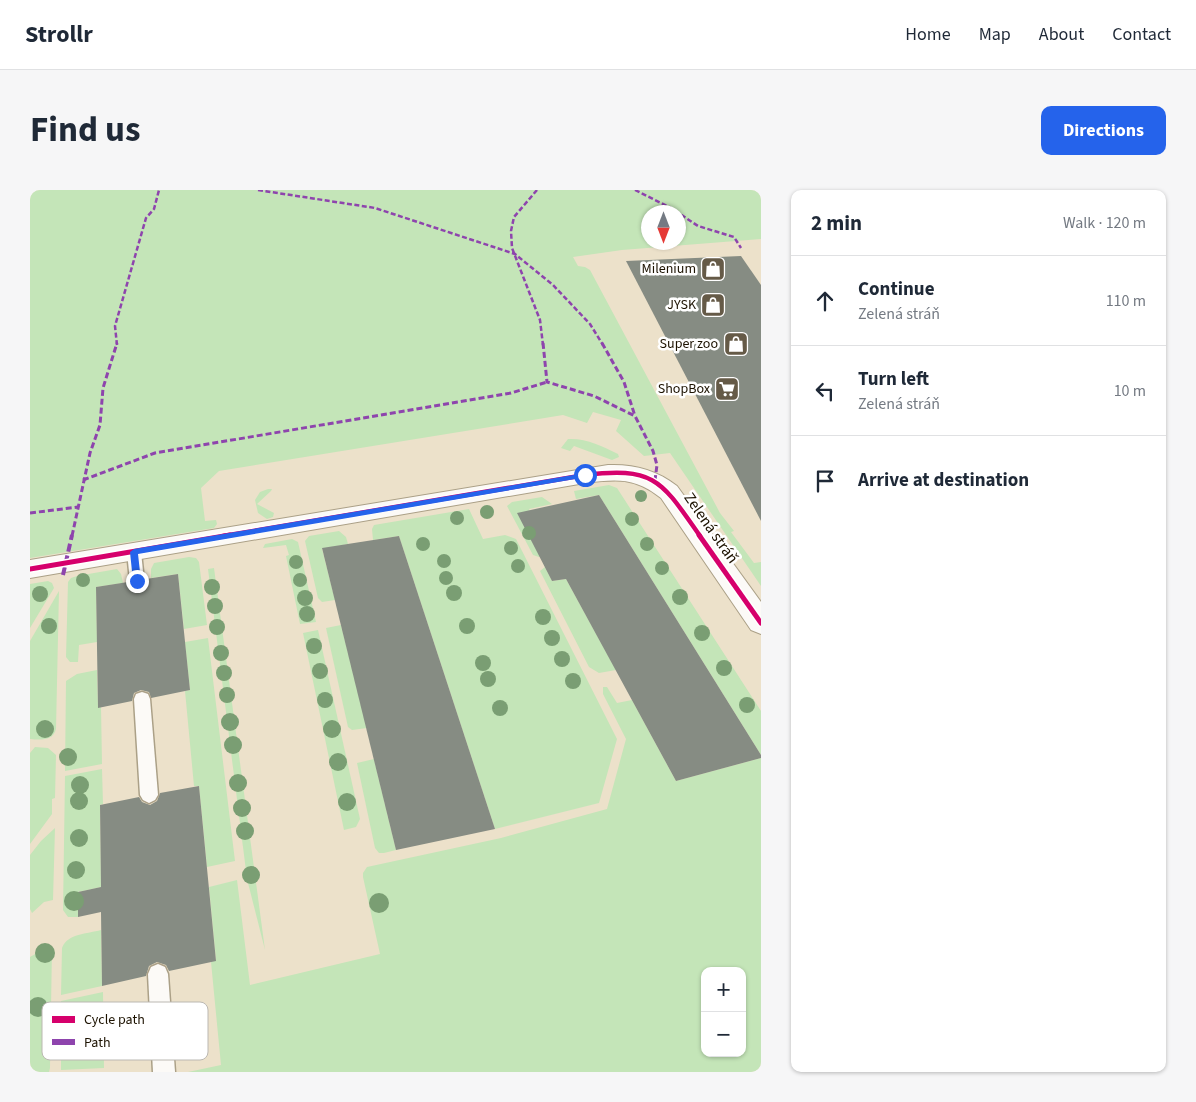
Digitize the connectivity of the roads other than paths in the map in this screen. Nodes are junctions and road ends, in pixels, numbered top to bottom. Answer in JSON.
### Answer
{"nodes":[{"id":1,"x":134,"y":552,"type":"junction"},
{"id":2,"x":30,"y":569,"type":"edge"},
{"id":3,"x":137,"y":581,"type":"dead end"},
{"id":4,"x":761,"y":623,"type":"edge"},
{"id":5,"x":142,"y":699,"type":"dead end"},
{"id":6,"x":149,"y":795,"type":"dead end"},
{"id":7,"x":158,"y":974,"type":"dead end"},
{"id":8,"x":160,"y":1002,"type":"edge"}],
"edges":[{"from":1,"to":2,"type":"street","name":"Zelená stráň"},
{"from":1,"to":3,"type":"lane"},
{"from":1,"to":4,"type":"street","name":"Zelená stráň"},
{"from":5,"to":6,"type":"lane"},
{"from":7,"to":8,"type":"lane"}]}
